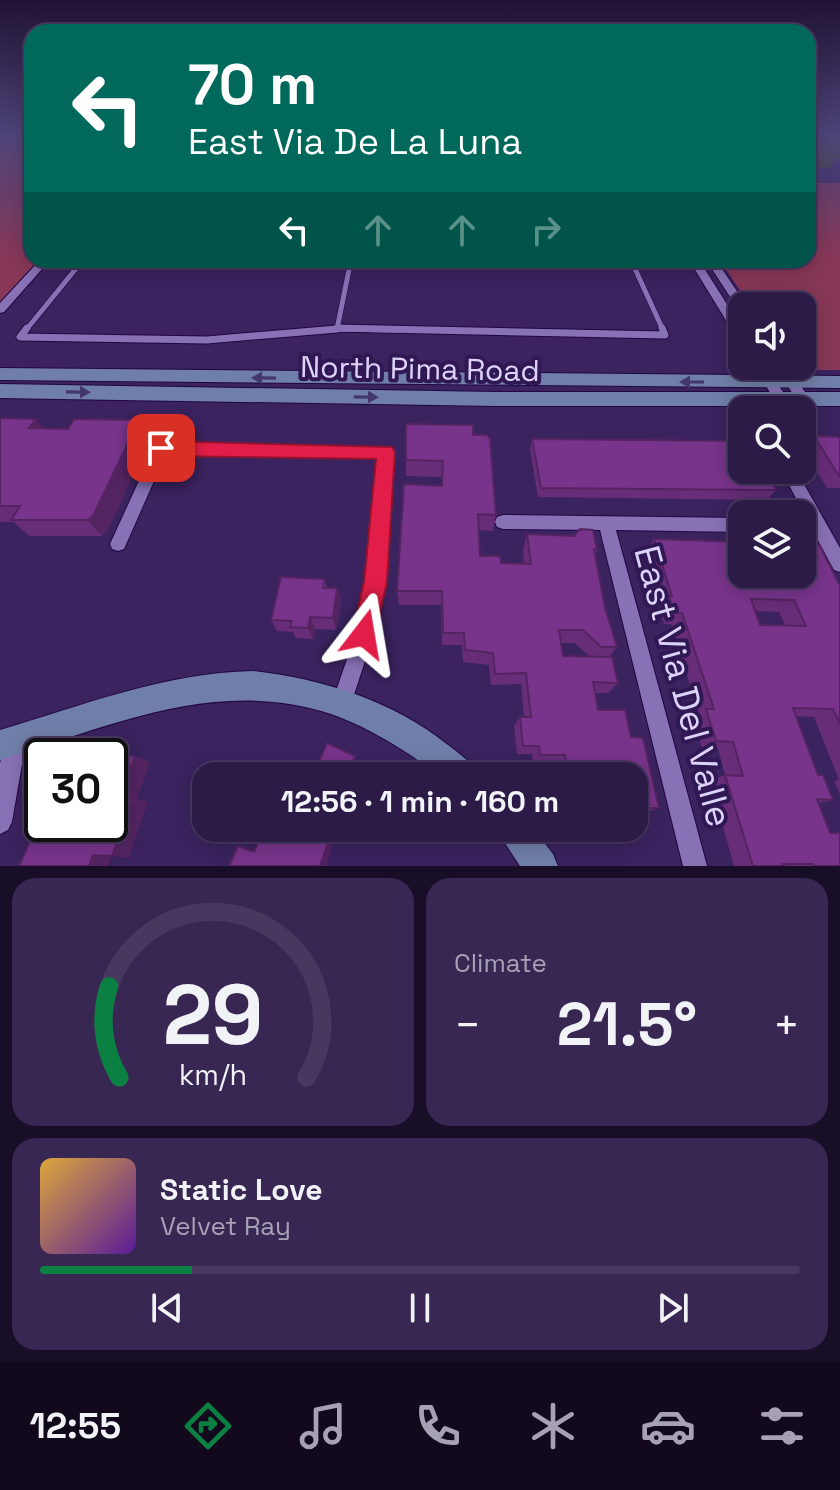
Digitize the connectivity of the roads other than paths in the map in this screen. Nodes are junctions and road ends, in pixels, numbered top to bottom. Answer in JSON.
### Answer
{"nodes":[{"id":1,"x":38,"y":268,"type":"edge"},
{"id":2,"x":76,"y":268,"type":"edge"},
{"id":3,"x":349,"y":268,"type":"edge"},
{"id":4,"x":635,"y":268,"type":"edge"},
{"id":5,"x":699,"y":268,"type":"edge"},
{"id":6,"x":716,"y":268,"type":"edge"},
{"id":7,"x":732,"y":292,"type":"edge"},
{"id":8,"x":0,"y":310,"type":"edge"},
{"id":9,"x":728,"y":315,"type":"edge"},
{"id":10,"x":337,"y":329,"type":"junction"},
{"id":11,"x":0,"y":374,"type":"edge"},
{"id":12,"x":728,"y":379,"type":"edge"},
{"id":13,"x":763,"y":380,"type":"edge"},
{"id":14,"x":778,"y":380,"type":"edge"},
{"id":15,"x":798,"y":380,"type":"edge"},
{"id":16,"x":840,"y":382,"type":"edge"},
{"id":17,"x":0,"y":391,"type":"edge"},
{"id":18,"x":840,"y":399,"type":"edge"},
{"id":19,"x":503,"y":522,"type":"dead end"},
{"id":20,"x":606,"y":523,"type":"junction"},
{"id":21,"x":728,"y":525,"type":"edge"},
{"id":22,"x":816,"y":534,"type":"edge"},
{"id":23,"x":118,"y":544,"type":"dead end"},
{"id":24,"x":840,"y":564,"type":"edge"},
{"id":25,"x":342,"y":703,"type":"junction"},
{"id":26,"x":8,"y":743,"type":"edge"},
{"id":27,"x":446,"y":762,"type":"edge"},
{"id":28,"x":0,"y":822,"type":"edge"},
{"id":29,"x":523,"y":842,"type":"edge"},
{"id":30,"x":541,"y":866,"type":"edge"},
{"id":31,"x":695,"y":866,"type":"edge"}],
"edges":[{"from":1,"to":8,"type":"street"},
{"from":2,"to":10,"type":"lane"},
{"from":3,"to":10,"type":"lane"},
{"from":4,"to":10,"type":"lane"},
{"from":5,"to":9,"type":"street"},
{"from":6,"to":7,"type":"street"},
{"from":12,"to":11,"type":"main road","name":"North Pima Road","one_way":true},
{"from":17,"to":13,"type":"main road","name":"North Pima Road","one_way":true},
{"from":14,"to":18,"type":"main road","name":"North Pima Road"},
{"from":15,"to":16,"type":"main road","name":"North Pima Road"},
{"from":19,"to":20,"type":"street"},
{"from":20,"to":21,"type":"street"},
{"from":20,"to":31,"type":"street","name":"East Via Del Valle"},
{"from":22,"to":24,"type":"street"},
{"from":23,"to":25,"type":"street"},
{"from":25,"to":26,"type":"main road"},
{"from":25,"to":27,"type":"main road"},
{"from":26,"to":28,"type":"street"},
{"from":29,"to":30,"type":"main road"}]}
